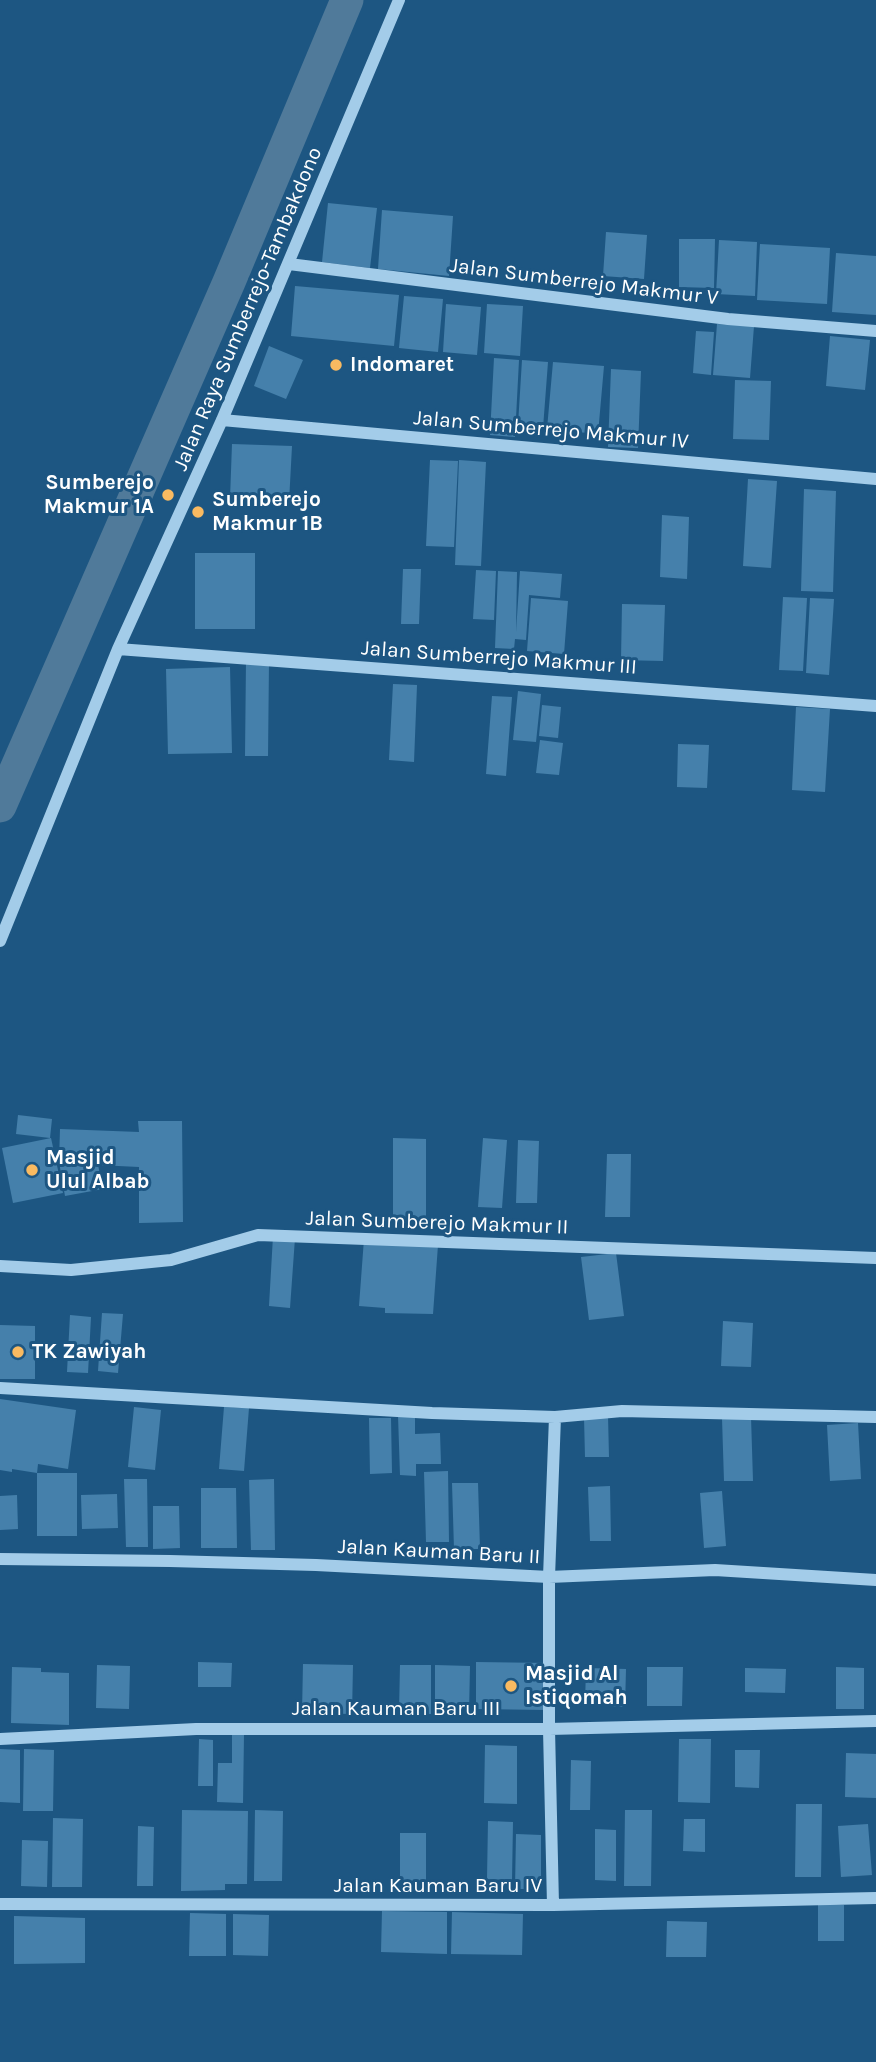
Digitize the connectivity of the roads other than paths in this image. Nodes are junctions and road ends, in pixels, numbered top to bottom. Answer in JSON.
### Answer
{"nodes":[{"id":1,"x":399,"y":0,"type":"edge"},
{"id":2,"x":289,"y":264,"type":"junction"},
{"id":3,"x":876,"y":331,"type":"edge"},
{"id":4,"x":222,"y":420,"type":"junction"},
{"id":5,"x":876,"y":479,"type":"edge"},
{"id":6,"x":118,"y":649,"type":"junction"},
{"id":7,"x":876,"y":706,"type":"edge"},
{"id":8,"x":0,"y":942,"type":"edge"},
{"id":9,"x":876,"y":1258,"type":"edge"},
{"id":10,"x":0,"y":1266,"type":"edge"},
{"id":11,"x":0,"y":1388,"type":"edge"},
{"id":12,"x":555,"y":1417,"type":"junction"},
{"id":13,"x":876,"y":1417,"type":"edge"},
{"id":14,"x":0,"y":1559,"type":"edge"},
{"id":15,"x":549,"y":1577,"type":"junction"},
{"id":16,"x":876,"y":1580,"type":"edge"},
{"id":17,"x":876,"y":1721,"type":"edge"},
{"id":18,"x":549,"y":1729,"type":"junction"},
{"id":19,"x":0,"y":1739,"type":"edge"},
{"id":20,"x":876,"y":1898,"type":"edge"},
{"id":21,"x":0,"y":1904,"type":"edge"},
{"id":22,"x":553,"y":1905,"type":"junction"}],
"edges":[{"from":1,"to":2,"type":"street","name":"Jalan Raya Sumberrejo-Tambakdono"},
{"from":2,"to":3,"type":"street","name":"Jalan Sumberrejo Makmur V"},
{"from":2,"to":4,"type":"street","name":"Jalan Raya Sumberrejo-Tambakdono"},
{"from":4,"to":5,"type":"street","name":"Jalan Sumberrejo Makmur IV"},
{"from":4,"to":6,"type":"street","name":"Jalan Raya Sumberrejo-Tambakdono"},
{"from":6,"to":7,"type":"street","name":"Jalan Sumberrejo Makmur III"},
{"from":6,"to":8,"type":"street","name":"Jalan Raya Sumberrejo-Tambakdono"},
{"from":9,"to":10,"type":"street","name":"Jalan Sumberejo Makmur II"},
{"from":11,"to":12,"type":"street"},
{"from":12,"to":13,"type":"street"},
{"from":12,"to":15,"type":"street"},
{"from":14,"to":15,"type":"street","name":"Jalan Kauman Baru II"},
{"from":15,"to":16,"type":"street","name":"Jalan Kauman Baru II"},
{"from":15,"to":18,"type":"street"},
{"from":17,"to":18,"type":"street","name":"Jalan Kauman Baru III"},
{"from":18,"to":19,"type":"street","name":"Jalan Kauman Baru III"},
{"from":18,"to":22,"type":"street"},
{"from":20,"to":22,"type":"street","name":"Jalan Kauman Baru IV"},
{"from":21,"to":22,"type":"street","name":"Jalan Kauman Baru IV"}]}
